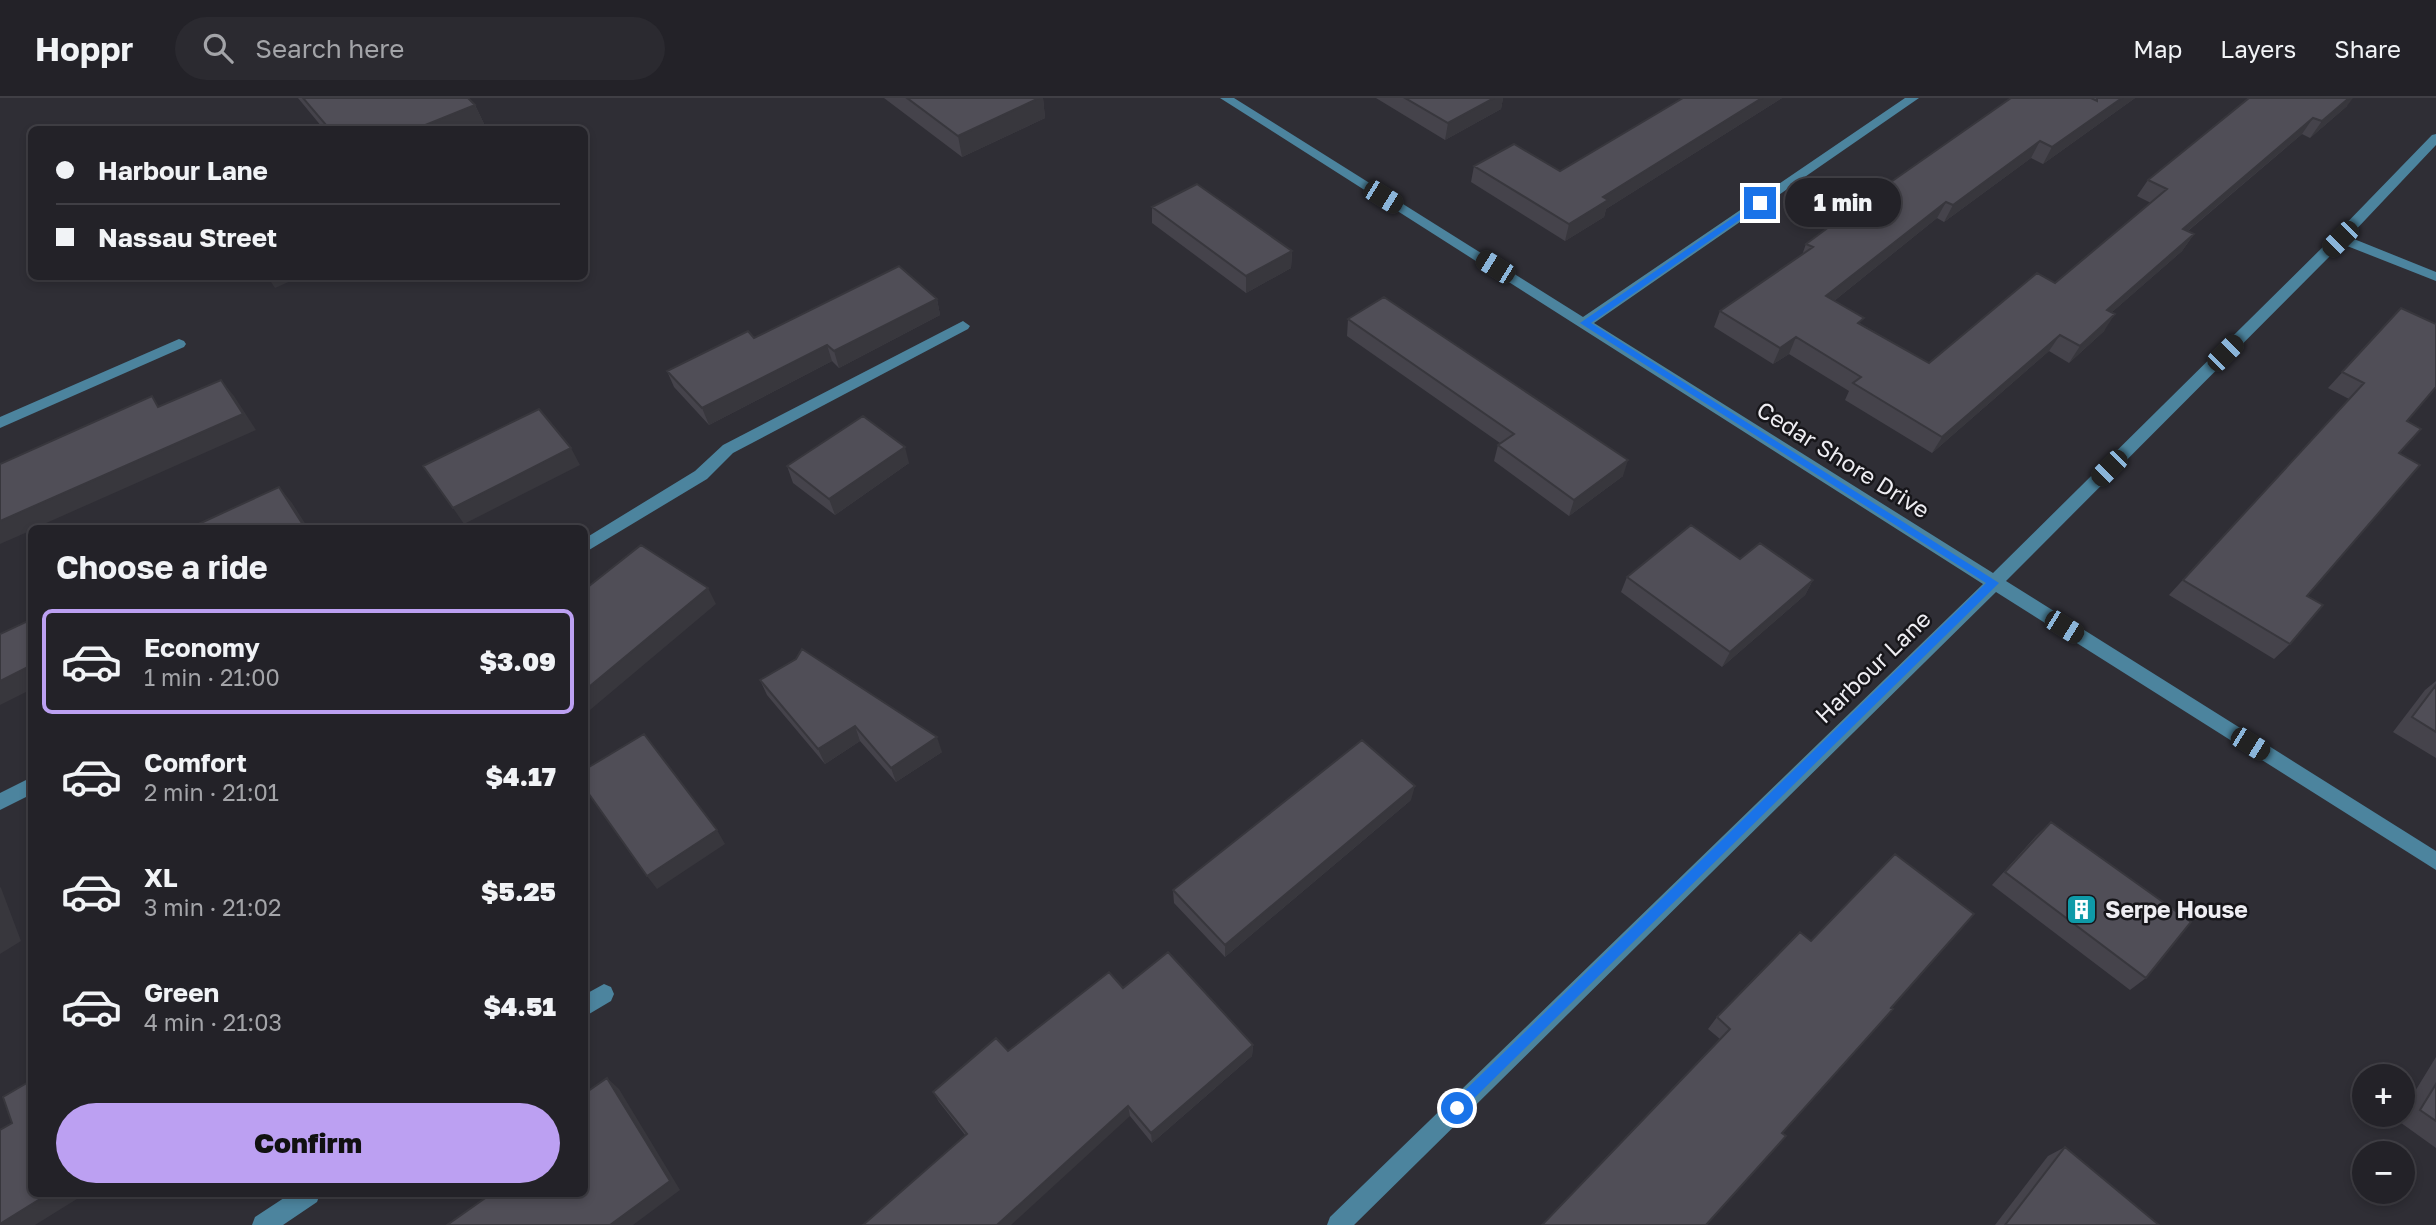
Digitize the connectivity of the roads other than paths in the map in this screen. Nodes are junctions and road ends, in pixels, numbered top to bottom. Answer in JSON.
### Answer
{"nodes":[{"id":1,"x":1226,"y":98,"type":"edge"},
{"id":2,"x":1913,"y":98,"type":"edge"},
{"id":3,"x":2436,"y":138,"type":"edge"},
{"id":4,"x":2340,"y":239,"type":"junction"},
{"id":5,"x":2436,"y":277,"type":"edge"},
{"id":6,"x":1584,"y":323,"type":"junction"},
{"id":7,"x":963,"y":326,"type":"dead end"},
{"id":8,"x":179,"y":344,"type":"dead end"},
{"id":9,"x":0,"y":423,"type":"edge"},
{"id":10,"x":588,"y":545,"type":"edge"},
{"id":11,"x":1994,"y":583,"type":"junction"},
{"id":12,"x":28,"y":787,"type":"edge"},
{"id":13,"x":0,"y":802,"type":"edge"},
{"id":14,"x":2436,"y":862,"type":"edge"},
{"id":15,"x":604,"y":994,"type":"dead end"},
{"id":16,"x":588,"y":1004,"type":"edge"},
{"id":17,"x":304,"y":1197,"type":"edge"},
{"id":18,"x":262,"y":1225,"type":"edge"},
{"id":19,"x":1338,"y":1225,"type":"edge"}],
"edges":[{"from":1,"to":6,"type":"street","name":"Cedar Shore Drive"},
{"from":2,"to":6,"type":"street"},
{"from":3,"to":4,"type":"street","name":"Harbour Lane"},
{"from":4,"to":5,"type":"street"},
{"from":4,"to":11,"type":"street","name":"Harbour Lane"},
{"from":6,"to":11,"type":"street","name":"Cedar Shore Drive"},
{"from":7,"to":10,"type":"street"},
{"from":8,"to":9,"type":"street"},
{"from":11,"to":14,"type":"street","name":"Cedar Shore Drive"},
{"from":11,"to":19,"type":"street","name":"Harbour Lane"},
{"from":12,"to":13,"type":"street"},
{"from":15,"to":16,"type":"street"},
{"from":17,"to":18,"type":"street"}]}
